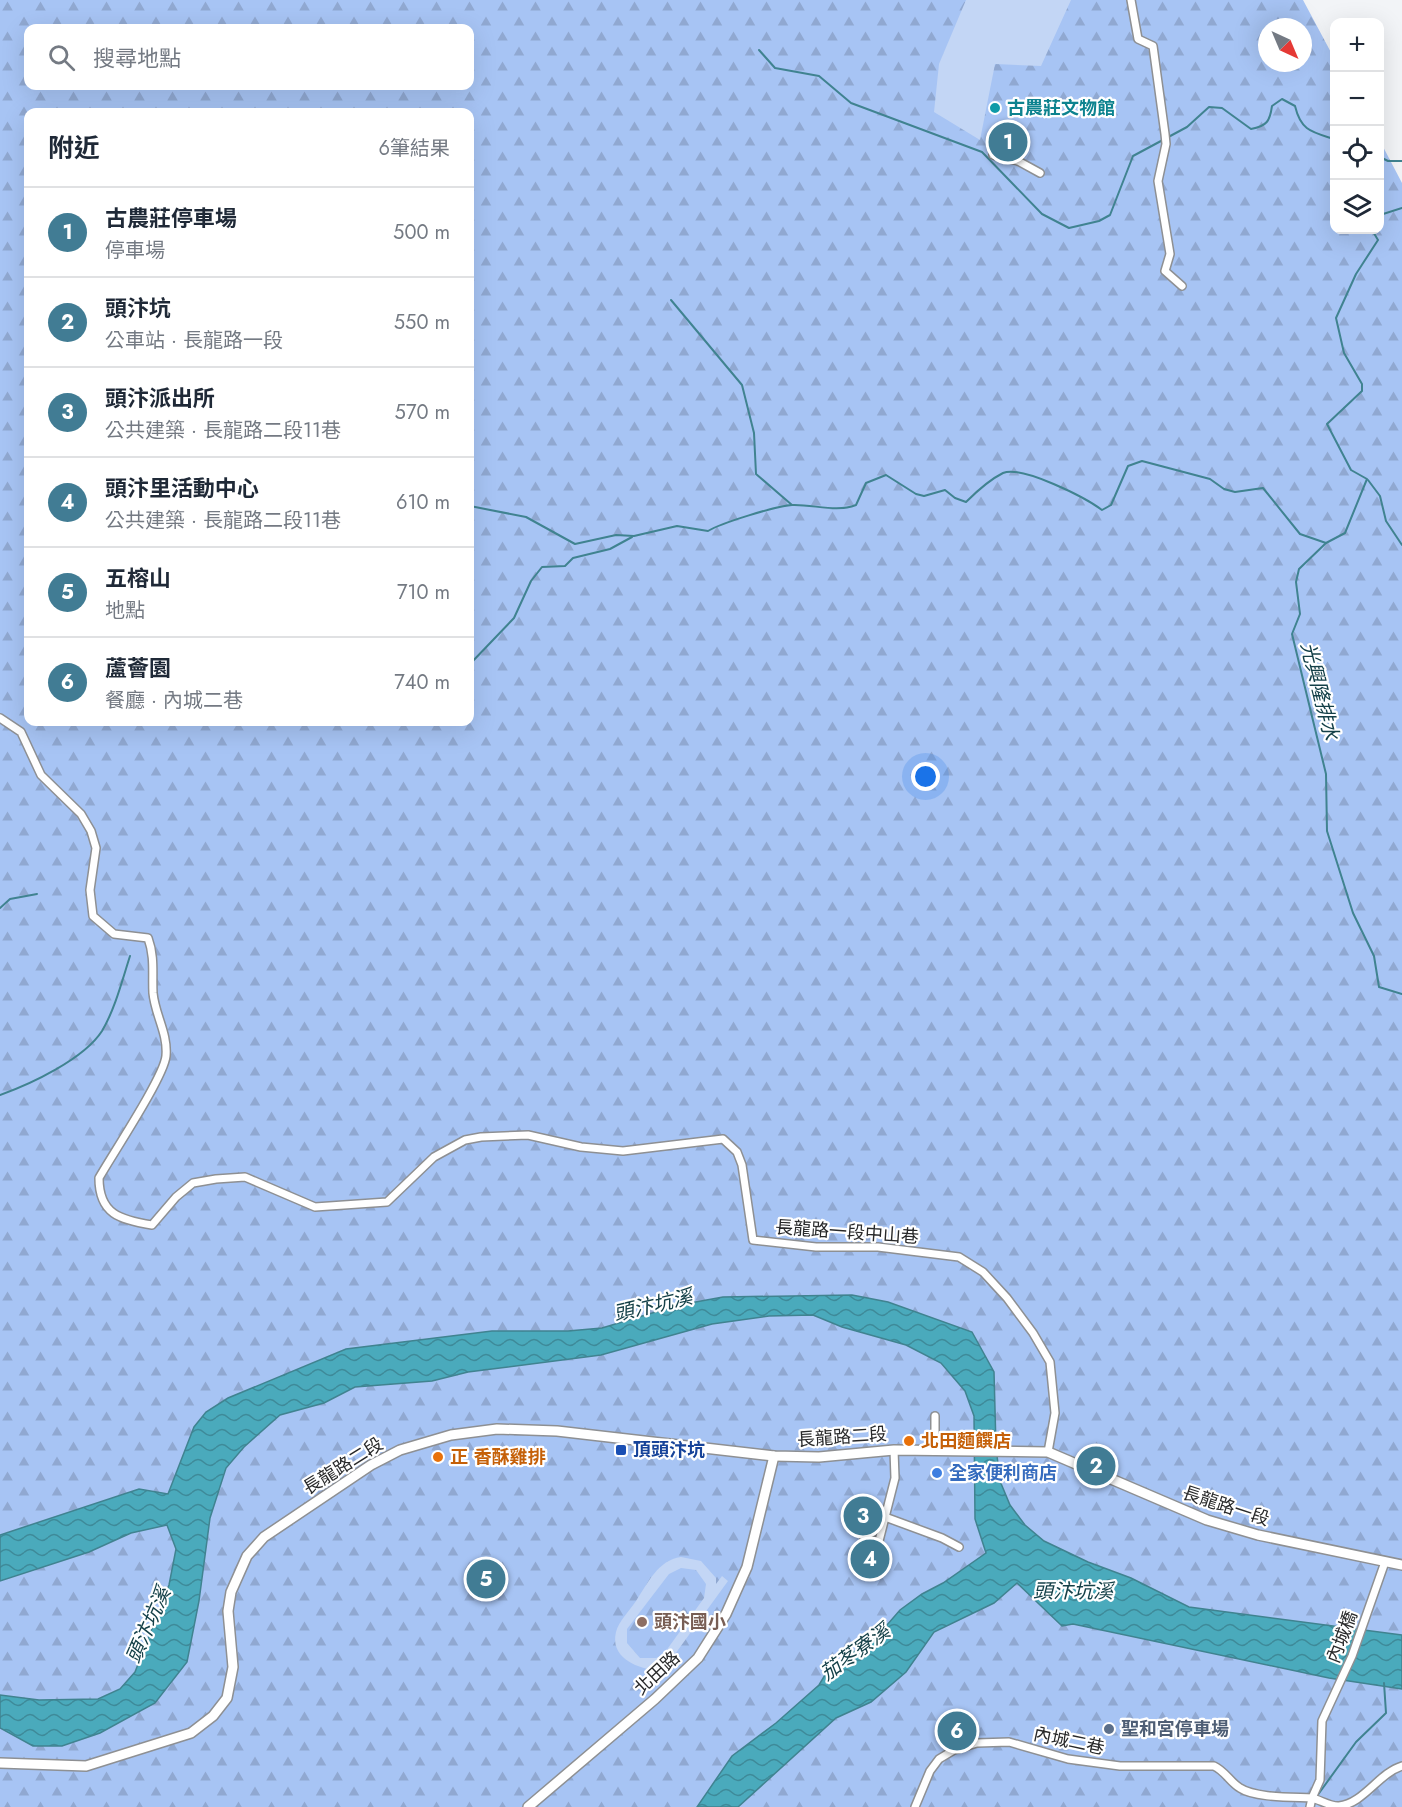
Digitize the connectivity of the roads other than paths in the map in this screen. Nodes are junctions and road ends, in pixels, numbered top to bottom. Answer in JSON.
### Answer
{"nodes":[{"id":1,"x":1131,"y":0,"type":"edge"},
{"id":2,"x":993,"y":155,"type":"dead end"},
{"id":3,"x":1040,"y":173,"type":"dead end"},
{"id":4,"x":1182,"y":286,"type":"dead end"},
{"id":5,"x":0,"y":718,"type":"edge"},
{"id":6,"x":935,"y":1416,"type":"dead end"},
{"id":7,"x":894,"y":1450,"type":"junction"},
{"id":8,"x":935,"y":1451,"type":"junction"},
{"id":9,"x":1048,"y":1452,"type":"junction"},
{"id":10,"x":774,"y":1456,"type":"junction"},
{"id":11,"x":885,"y":1517,"type":"junction"},
{"id":12,"x":864,"y":1539,"type":"dead end"},
{"id":13,"x":959,"y":1547,"type":"dead end"},
{"id":14,"x":1385,"y":1562,"type":"junction"},
{"id":15,"x":1402,"y":1565,"type":"edge"},
{"id":16,"x":0,"y":1763,"type":"edge"},
{"id":17,"x":1402,"y":1766,"type":"edge"},
{"id":18,"x":1312,"y":1798,"type":"junction"},
{"id":19,"x":528,"y":1807,"type":"edge"},
{"id":20,"x":915,"y":1807,"type":"edge"},
{"id":21,"x":1310,"y":1807,"type":"edge"}],
"edges":[{"from":1,"to":4,"type":"street"},
{"from":2,"to":3,"type":"street"},
{"from":5,"to":9,"type":"street","name":"長龍路一段中山巷"},
{"from":6,"to":8,"type":"street"},
{"from":7,"to":8,"type":"main road","name":"長龍路二段"},
{"from":7,"to":10,"type":"main road","name":"長龍路二段"},
{"from":7,"to":11,"type":"street"},
{"from":8,"to":9,"type":"main road","name":"長龍路二段"},
{"from":9,"to":14,"type":"main road","name":"長龍路一段"},
{"from":10,"to":16,"type":"main road","name":"長龍路二段"},
{"from":10,"to":19,"type":"main road","name":"北田路"},
{"from":11,"to":12,"type":"street"},
{"from":11,"to":13,"type":"street"},
{"from":14,"to":15,"type":"main road","name":"長龍路一段"},
{"from":14,"to":18,"type":"street","name":"內城橋"},
{"from":17,"to":18,"type":"street","name":"內城二巷"},
{"from":18,"to":20,"type":"street","name":"內城二巷"},
{"from":18,"to":21,"type":"street"}]}
